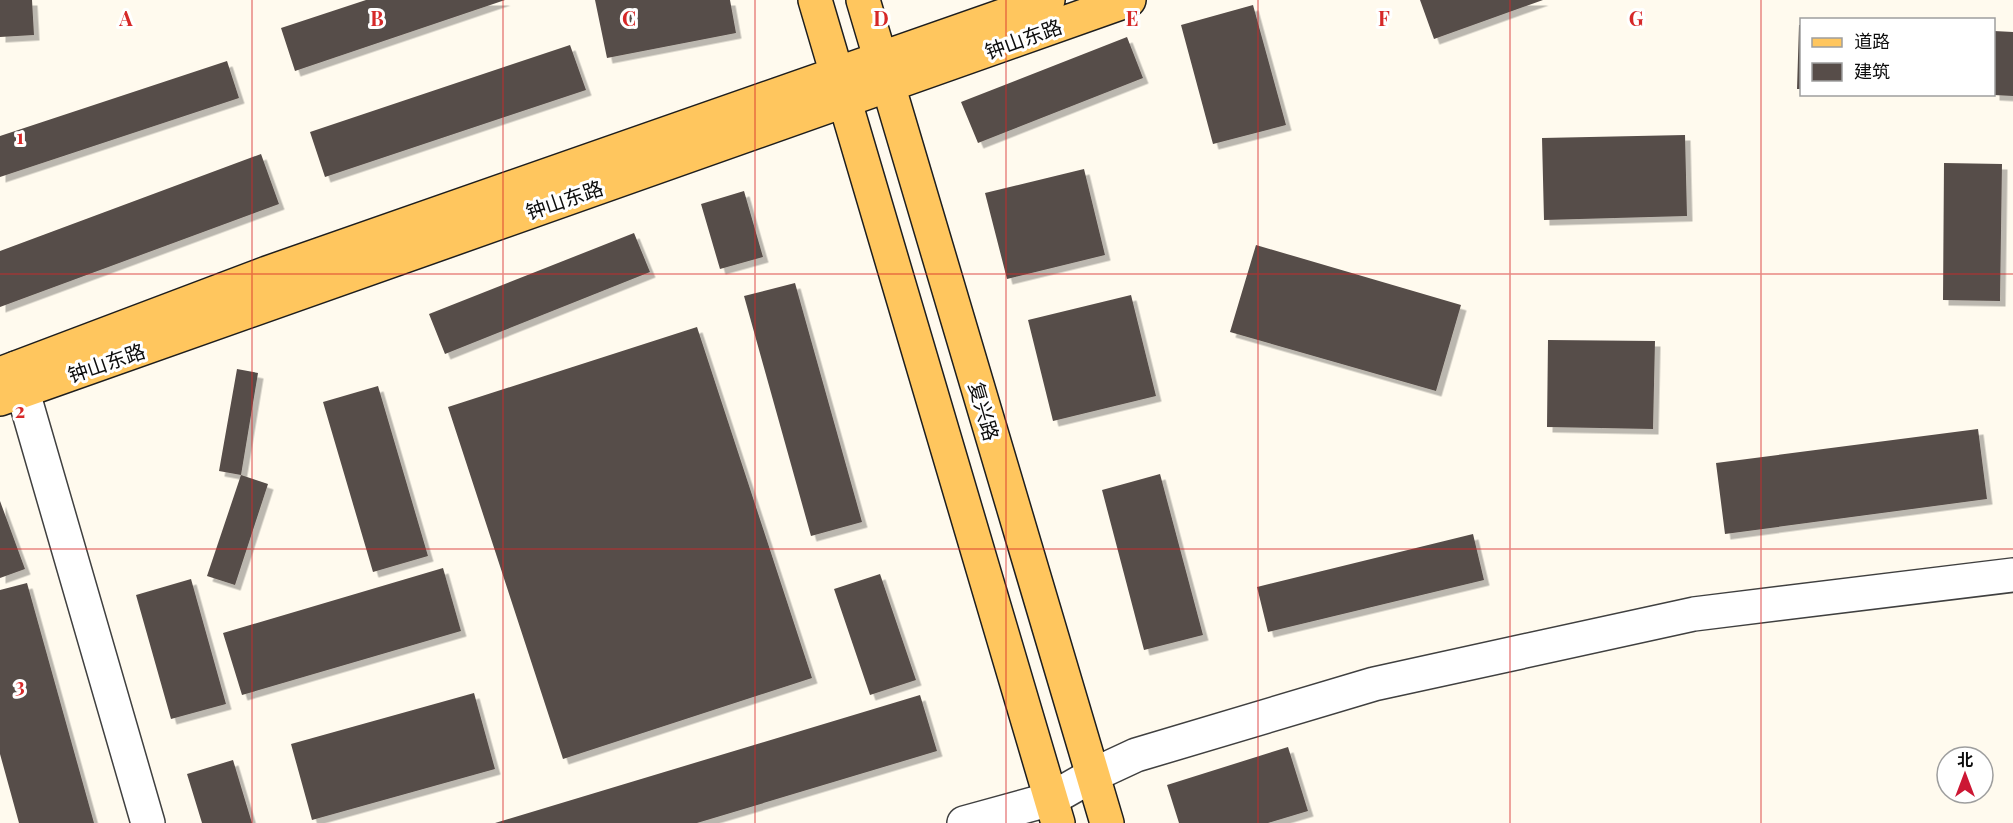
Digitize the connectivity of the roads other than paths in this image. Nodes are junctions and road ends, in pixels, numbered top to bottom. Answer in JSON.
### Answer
{"nodes":[{"id":1,"x":815,"y":0,"type":"edge"},
{"id":2,"x":864,"y":0,"type":"edge"},
{"id":3,"x":1048,"y":0,"type":"edge"},
{"id":4,"x":1129,"y":0,"type":"edge"},
{"id":5,"x":885,"y":72,"type":"junction"},
{"id":6,"x":840,"y":87,"type":"junction"},
{"id":7,"x":10,"y":383,"type":"edge"},
{"id":8,"x":2013,"y":576,"type":"edge"},
{"id":9,"x":1093,"y":775,"type":"junction"},
{"id":10,"x":1054,"y":811,"type":"edge"},
{"id":11,"x":148,"y":823,"type":"edge"},
{"id":12,"x":964,"y":823,"type":"edge"},
{"id":13,"x":1107,"y":823,"type":"edge"}],
"edges":[{"from":1,"to":6,"type":"main road"},
{"from":2,"to":5,"type":"main road","name":"复兴路"},
{"from":3,"to":5,"type":"main road","name":"钟山东路"},
{"from":4,"to":5,"type":"main road","name":"钟山东路"},
{"from":5,"to":6,"type":"main road","name":"钟山东路"},
{"from":5,"to":9,"type":"main road","name":"复兴路"},
{"from":6,"to":7,"type":"main road","name":"钟山东路"},
{"from":6,"to":10,"type":"main road"},
{"from":7,"to":11,"type":"street"},
{"from":8,"to":9,"type":"street"},
{"from":9,"to":10,"type":"street"},
{"from":9,"to":13,"type":"main road","name":"复兴路"},
{"from":10,"to":12,"type":"street"}]}
